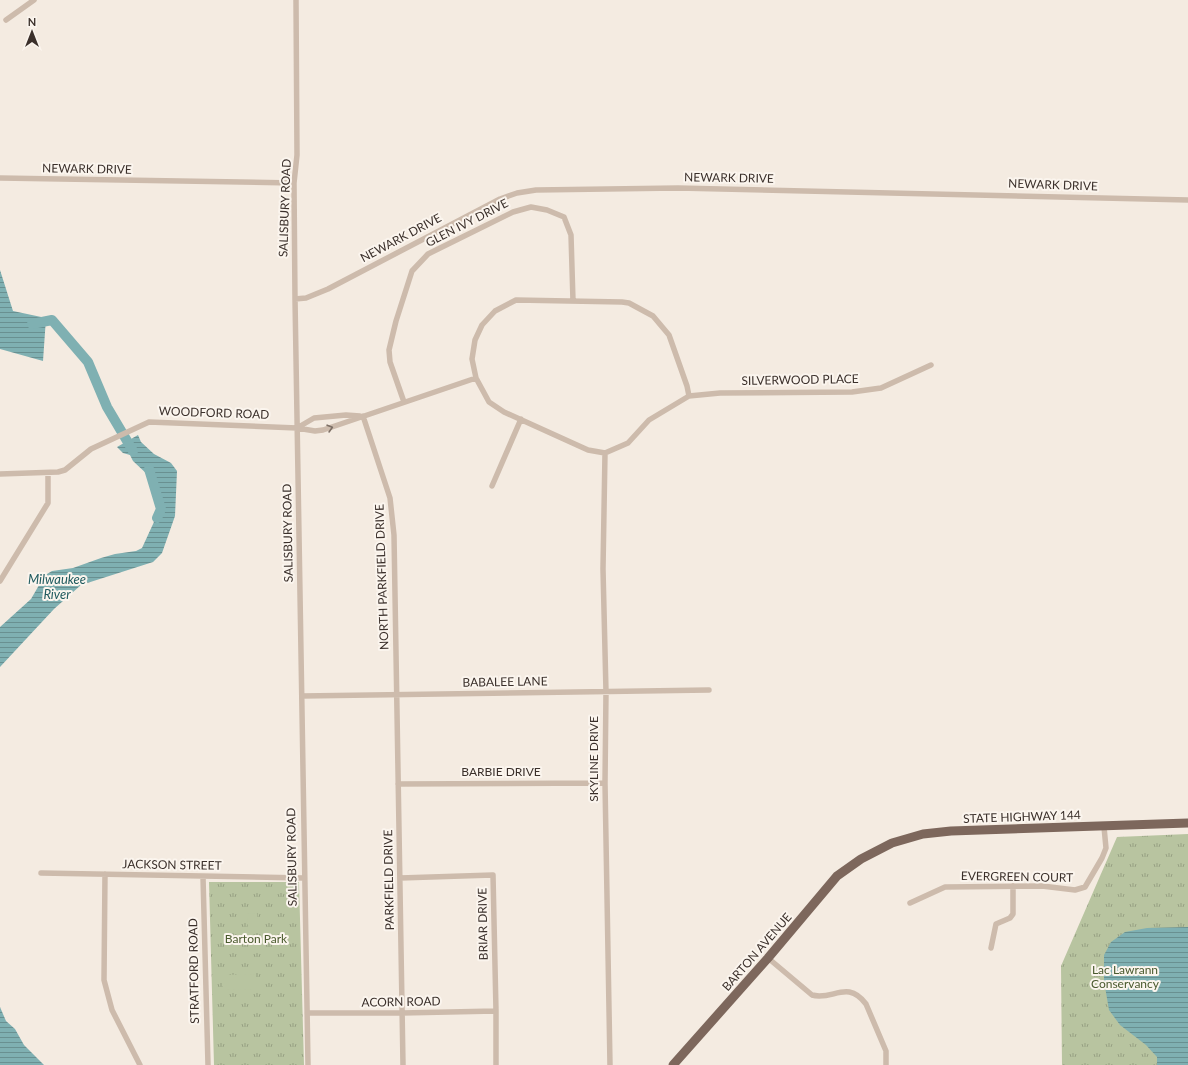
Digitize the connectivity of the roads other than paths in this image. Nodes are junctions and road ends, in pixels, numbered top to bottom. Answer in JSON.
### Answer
{"nodes":[{"id":1,"x":34,"y":0,"type":"edge"},
{"id":2,"x":296,"y":0,"type":"edge"},
{"id":3,"x":6,"y":20,"type":"dead end"},
{"id":4,"x":0,"y":178,"type":"edge"},
{"id":5,"x":294,"y":183,"type":"junction"},
{"id":6,"x":1188,"y":200,"type":"edge"},
{"id":7,"x":295,"y":299,"type":"junction"},
{"id":8,"x":573,"y":301,"type":"junction"},
{"id":9,"x":931,"y":365,"type":"dead end"},
{"id":10,"x":476,"y":378,"type":"junction"},
{"id":11,"x":689,"y":396,"type":"junction"},
{"id":12,"x":404,"y":402,"type":"junction"},
{"id":13,"x":363,"y":416,"type":"junction"},
{"id":14,"x":521,"y":419,"type":"junction"},
{"id":15,"x":297,"y":428,"type":"junction"},
{"id":16,"x":605,"y":453,"type":"junction"},
{"id":17,"x":48,"y":473,"type":"junction"},
{"id":18,"x":0,"y":474,"type":"edge"},
{"id":19,"x":492,"y":486,"type":"dead end"},
{"id":20,"x":0,"y":581,"type":"edge"},
{"id":21,"x":709,"y":690,"type":"dead end"},
{"id":22,"x":606,"y":692,"type":"junction"},
{"id":23,"x":397,"y":694,"type":"junction"},
{"id":24,"x":302,"y":696,"type":"junction"},
{"id":25,"x":605,"y":783,"type":"junction"},
{"id":26,"x":398,"y":784,"type":"junction"},
{"id":27,"x":1188,"y":823,"type":"edge"},
{"id":28,"x":1104,"y":827,"type":"junction"},
{"id":29,"x":861,"y":859,"type":"joint"},
{"id":30,"x":41,"y":873,"type":"dead end"},
{"id":31,"x":105,"y":874,"type":"junction"},
{"id":32,"x":203,"y":877,"type":"junction"},
{"id":33,"x":304,"y":878,"type":"junction"},
{"id":34,"x":400,"y":878,"type":"junction"},
{"id":35,"x":1013,"y":886,"type":"junction"},
{"id":36,"x":910,"y":903,"type":"dead end"},
{"id":37,"x":991,"y":948,"type":"dead end"},
{"id":38,"x":768,"y":958,"type":"junction"},
{"id":39,"x":496,"y":1011,"type":"junction"},
{"id":40,"x":307,"y":1013,"type":"junction"},
{"id":41,"x":402,"y":1013,"type":"junction"},
{"id":42,"x":140,"y":1065,"type":"edge"},
{"id":43,"x":208,"y":1065,"type":"edge"},
{"id":44,"x":308,"y":1065,"type":"edge"},
{"id":45,"x":403,"y":1065,"type":"edge"},
{"id":46,"x":496,"y":1065,"type":"edge"},
{"id":47,"x":610,"y":1065,"type":"edge"},
{"id":48,"x":674,"y":1065,"type":"edge"},
{"id":49,"x":886,"y":1065,"type":"edge"}],
"edges":[{"from":1,"to":3,"type":"street"},
{"from":2,"to":5,"type":"street","name":"SALISBURY ROAD"},
{"from":4,"to":5,"type":"street","name":"NEWARK DRIVE"},
{"from":5,"to":7,"type":"street","name":"SALISBURY ROAD"},
{"from":6,"to":7,"type":"street","name":"NEWARK DRIVE"},
{"from":7,"to":15,"type":"street","name":"SALISBURY ROAD"},
{"from":8,"to":10,"type":"street"},
{"from":8,"to":11,"type":"street"},
{"from":8,"to":12,"type":"street","name":"GLEN IVY DRIVE"},
{"from":9,"to":11,"type":"street","name":"SILVERWOOD PLACE"},
{"from":10,"to":12,"type":"street","name":"WOODFORD ROAD"},
{"from":10,"to":14,"type":"street"},
{"from":11,"to":16,"type":"street"},
{"from":12,"to":13,"type":"street","name":"WOODFORD ROAD"},
{"from":15,"to":13,"type":"street","name":"WOODFORD ROAD","one_way":true},
{"from":13,"to":15,"type":"street","name":"WOODFORD ROAD"},
{"from":13,"to":23,"type":"street","name":"NORTH PARKFIELD DRIVE"},
{"from":14,"to":16,"type":"street"},
{"from":14,"to":19,"type":"street"},
{"from":15,"to":17,"type":"street","name":"WOODFORD ROAD"},
{"from":15,"to":24,"type":"street","name":"SALISBURY ROAD"},
{"from":16,"to":22,"type":"street","name":"SKYLINE DRIVE"},
{"from":17,"to":18,"type":"street","name":"WOODFORD ROAD"},
{"from":17,"to":20,"type":"street"},
{"from":21,"to":22,"type":"street","name":"BABALEE LANE"},
{"from":22,"to":23,"type":"street","name":"BABALEE LANE"},
{"from":22,"to":25,"type":"street","name":"SKYLINE DRIVE"},
{"from":23,"to":24,"type":"street","name":"BABALEE LANE"},
{"from":23,"to":26,"type":"street","name":"PARKFIELD DRIVE"},
{"from":24,"to":33,"type":"street","name":"SALISBURY ROAD"},
{"from":25,"to":26,"type":"street","name":"BARBIE DRIVE"},
{"from":25,"to":47,"type":"street","name":"SKYLINE DRIVE"},
{"from":26,"to":34,"type":"street","name":"PARKFIELD DRIVE"},
{"from":27,"to":28,"type":"main road","name":"STATE HIGHWAY 144"},
{"from":28,"to":29,"type":"main road","name":"STATE HIGHWAY 144"},
{"from":28,"to":35,"type":"street","name":"EVERGREEN COURT"},
{"from":29,"to":38,"type":"main road","name":"BARTON AVENUE"},
{"from":30,"to":31,"type":"street","name":"JACKSON STREET"},
{"from":31,"to":32,"type":"street","name":"JACKSON STREET"},
{"from":31,"to":42,"type":"street"},
{"from":32,"to":33,"type":"street","name":"JACKSON STREET"},
{"from":32,"to":43,"type":"street","name":"STRATFORD ROAD"},
{"from":33,"to":40,"type":"street","name":"SALISBURY ROAD"},
{"from":34,"to":39,"type":"street","name":"BRIAR DRIVE"},
{"from":34,"to":41,"type":"street","name":"PARKFIELD DRIVE"},
{"from":35,"to":36,"type":"street","name":"EVERGREEN COURT"},
{"from":35,"to":37,"type":"street"},
{"from":38,"to":48,"type":"main road","name":"BARTON AVENUE"},
{"from":38,"to":49,"type":"street"},
{"from":39,"to":41,"type":"street","name":"ACORN ROAD"},
{"from":39,"to":46,"type":"street","name":"BRIAR DRIVE"},
{"from":40,"to":41,"type":"street","name":"ACORN ROAD"},
{"from":40,"to":44,"type":"street","name":"SALISBURY ROAD"},
{"from":41,"to":45,"type":"street","name":"PARKFIELD DRIVE"}]}
